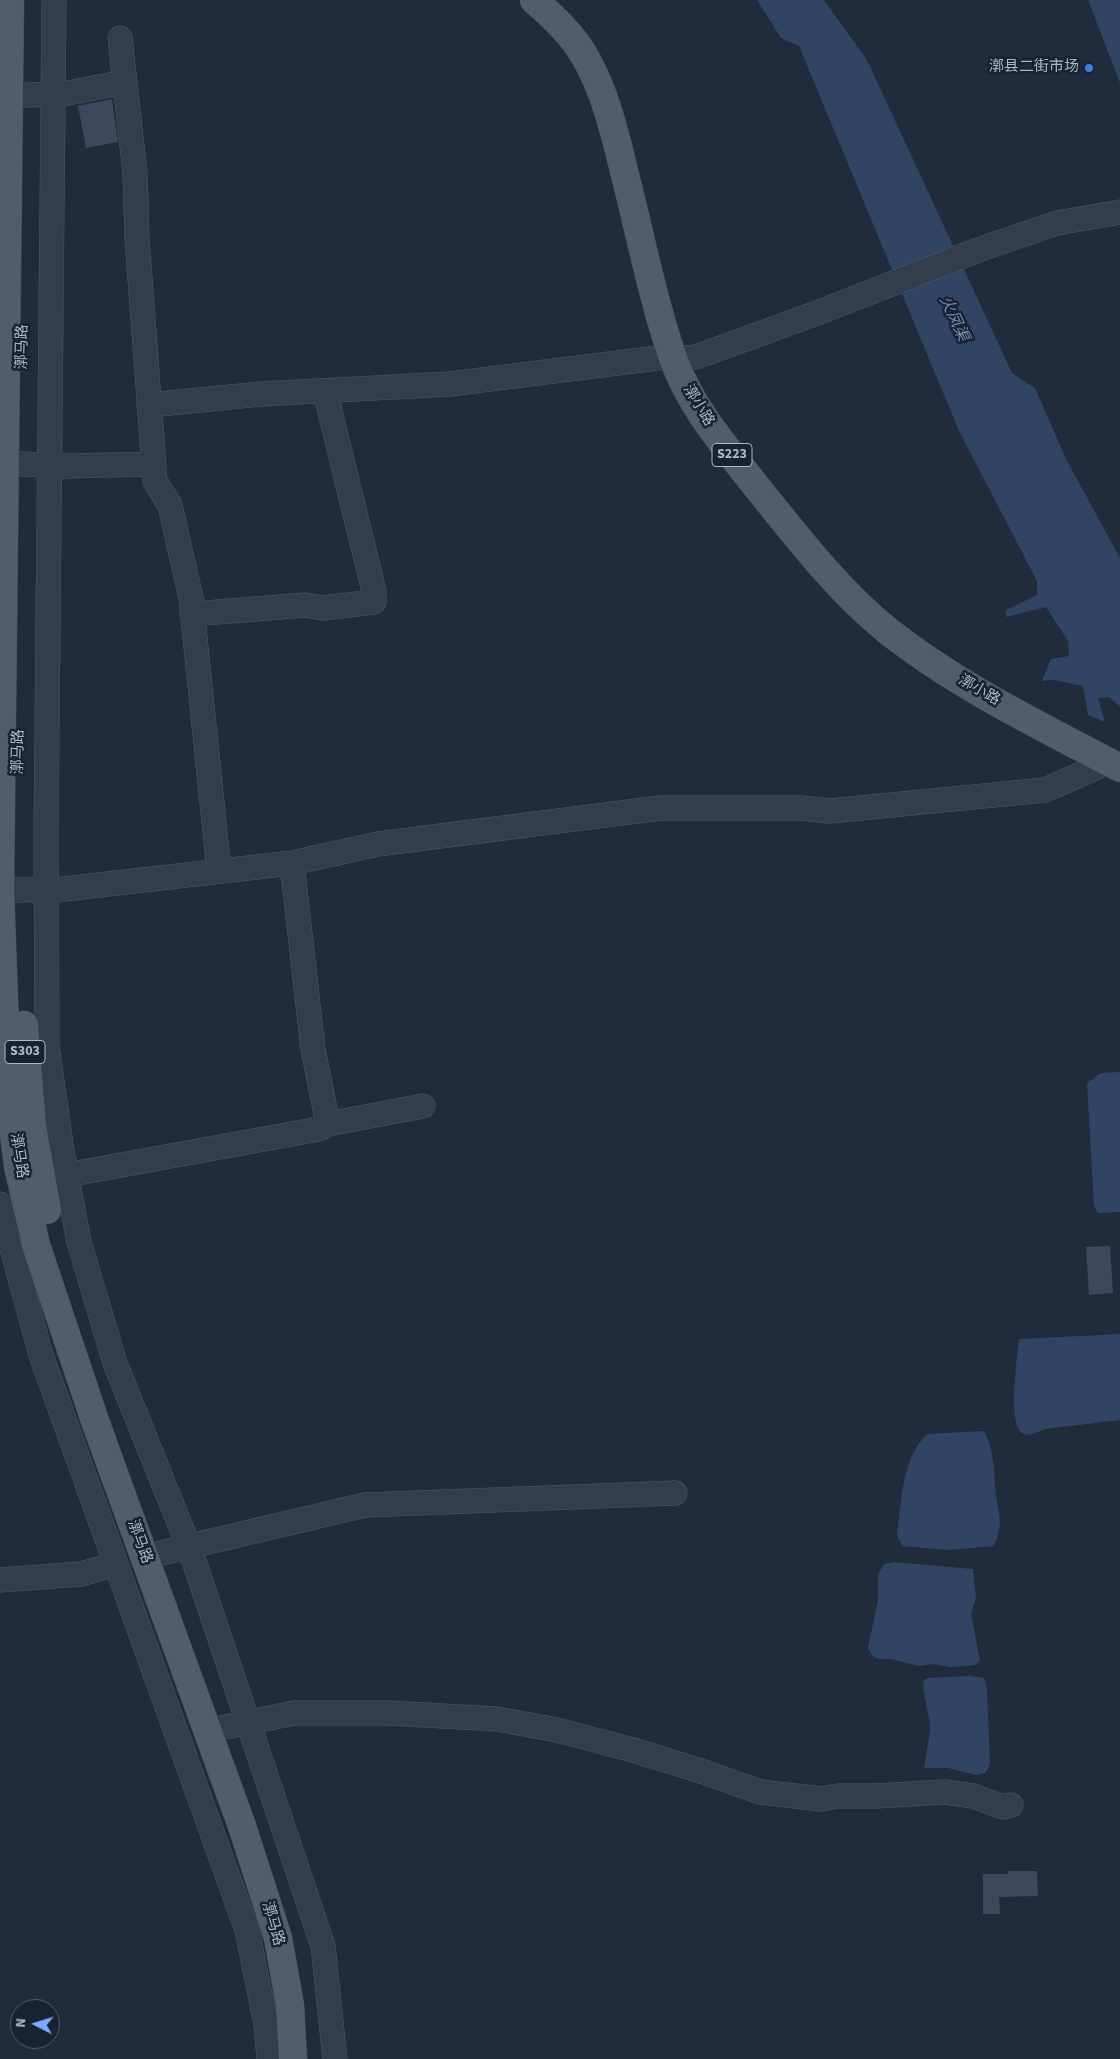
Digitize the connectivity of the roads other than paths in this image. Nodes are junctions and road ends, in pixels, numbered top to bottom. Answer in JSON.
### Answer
{"nodes":[{"id":1,"x":10,"y":0,"type":"edge"},
{"id":2,"x":28,"y":0,"type":"edge"},
{"id":3,"x":54,"y":0,"type":"edge"},
{"id":4,"x":534,"y":0,"type":"edge"},
{"id":5,"x":120,"y":38,"type":"dead end"},
{"id":6,"x":125,"y":82,"type":"junction"},
{"id":7,"x":53,"y":94,"type":"junction"},
{"id":8,"x":26,"y":95,"type":"junction"},
{"id":9,"x":1120,"y":212,"type":"edge"},
{"id":10,"x":674,"y":359,"type":"junction"},
{"id":11,"x":325,"y":391,"type":"junction"},
{"id":12,"x":149,"y":405,"type":"junction"},
{"id":13,"x":22,"y":464,"type":"junction"},
{"id":14,"x":154,"y":464,"type":"junction"},
{"id":15,"x":50,"y":465,"type":"junction"},
{"id":16,"x":193,"y":614,"type":"junction"},
{"id":17,"x":1115,"y":765,"type":"edge"},
{"id":18,"x":292,"y":863,"type":"junction"},
{"id":19,"x":219,"y":871,"type":"junction"},
{"id":20,"x":46,"y":889,"type":"junction"},
{"id":21,"x":18,"y":890,"type":"junction"},
{"id":22,"x":6,"y":924,"type":"edge"},
{"id":23,"x":423,"y":1106,"type":"dead end"},
{"id":24,"x":328,"y":1124,"type":"junction"},
{"id":25,"x":53,"y":1177,"type":"junction"},
{"id":26,"x":0,"y":1204,"type":"edge"},
{"id":27,"x":675,"y":1493,"type":"dead end"},
{"id":28,"x":188,"y":1546,"type":"junction"},
{"id":29,"x":161,"y":1553,"type":"junction"},
{"id":30,"x":116,"y":1564,"type":"junction"},
{"id":31,"x":0,"y":1580,"type":"edge"},
{"id":32,"x":236,"y":1724,"type":"junction"},
{"id":33,"x":1011,"y":1805,"type":"dead end"},
{"id":34,"x":269,"y":2059,"type":"edge"},
{"id":35,"x":293,"y":2059,"type":"edge"},
{"id":36,"x":312,"y":2059,"type":"edge"},
{"id":37,"x":335,"y":2059,"type":"edge"}],
"edges":[{"from":1,"to":22,"type":"main road","name":"漷马路","number":"S303"},
{"from":2,"to":8,"type":"main road","name":"漷马路","number":"S303"},
{"from":3,"to":7,"type":"street"},
{"from":4,"to":10,"type":"main road","name":"漷小路","number":"S223"},
{"from":5,"to":6,"type":"street"},
{"from":6,"to":7,"type":"street"},
{"from":6,"to":12,"type":"street"},
{"from":7,"to":8,"type":"street"},
{"from":7,"to":15,"type":"street"},
{"from":8,"to":13,"type":"main road","name":"漷马路","number":"S303"},
{"from":9,"to":10,"type":"street"},
{"from":10,"to":11,"type":"street"},
{"from":10,"to":17,"type":"main road","name":"漷小路","number":"S223"},
{"from":11,"to":12,"type":"street"},
{"from":11,"to":16,"type":"street"},
{"from":12,"to":14,"type":"street"},
{"from":13,"to":15,"type":"street"},
{"from":13,"to":21,"type":"main road","name":"漷马路","number":"S303"},
{"from":14,"to":15,"type":"street"},
{"from":14,"to":16,"type":"street"},
{"from":15,"to":20,"type":"street"},
{"from":16,"to":19,"type":"street"},
{"from":17,"to":18,"type":"street"},
{"from":18,"to":19,"type":"street"},
{"from":18,"to":24,"type":"street"},
{"from":19,"to":20,"type":"street"},
{"from":20,"to":21,"type":"street"},
{"from":20,"to":25,"type":"street"},
{"from":21,"to":22,"type":"main road","name":"漷马路","number":"S303"},
{"from":22,"to":25,"type":"main road","name":"漷马路","number":"S303"},
{"from":22,"to":35,"type":"main road","name":"漷马路","number":"S303"},
{"from":23,"to":24,"type":"street"},
{"from":24,"to":25,"type":"street"},
{"from":25,"to":28,"type":"street"},
{"from":25,"to":29,"type":"main road","name":"漷马路","number":"S303"},
{"from":26,"to":30,"type":"street"},
{"from":27,"to":28,"type":"street"},
{"from":28,"to":29,"type":"street"},
{"from":28,"to":32,"type":"street"},
{"from":29,"to":32,"type":"main road","name":"漷马路","number":"S303"},
{"from":30,"to":31,"type":"street"},
{"from":30,"to":34,"type":"street"},
{"from":32,"to":33,"type":"street"},
{"from":32,"to":36,"type":"main road","name":"漷马路","number":"S303"},
{"from":32,"to":37,"type":"street"}]}
